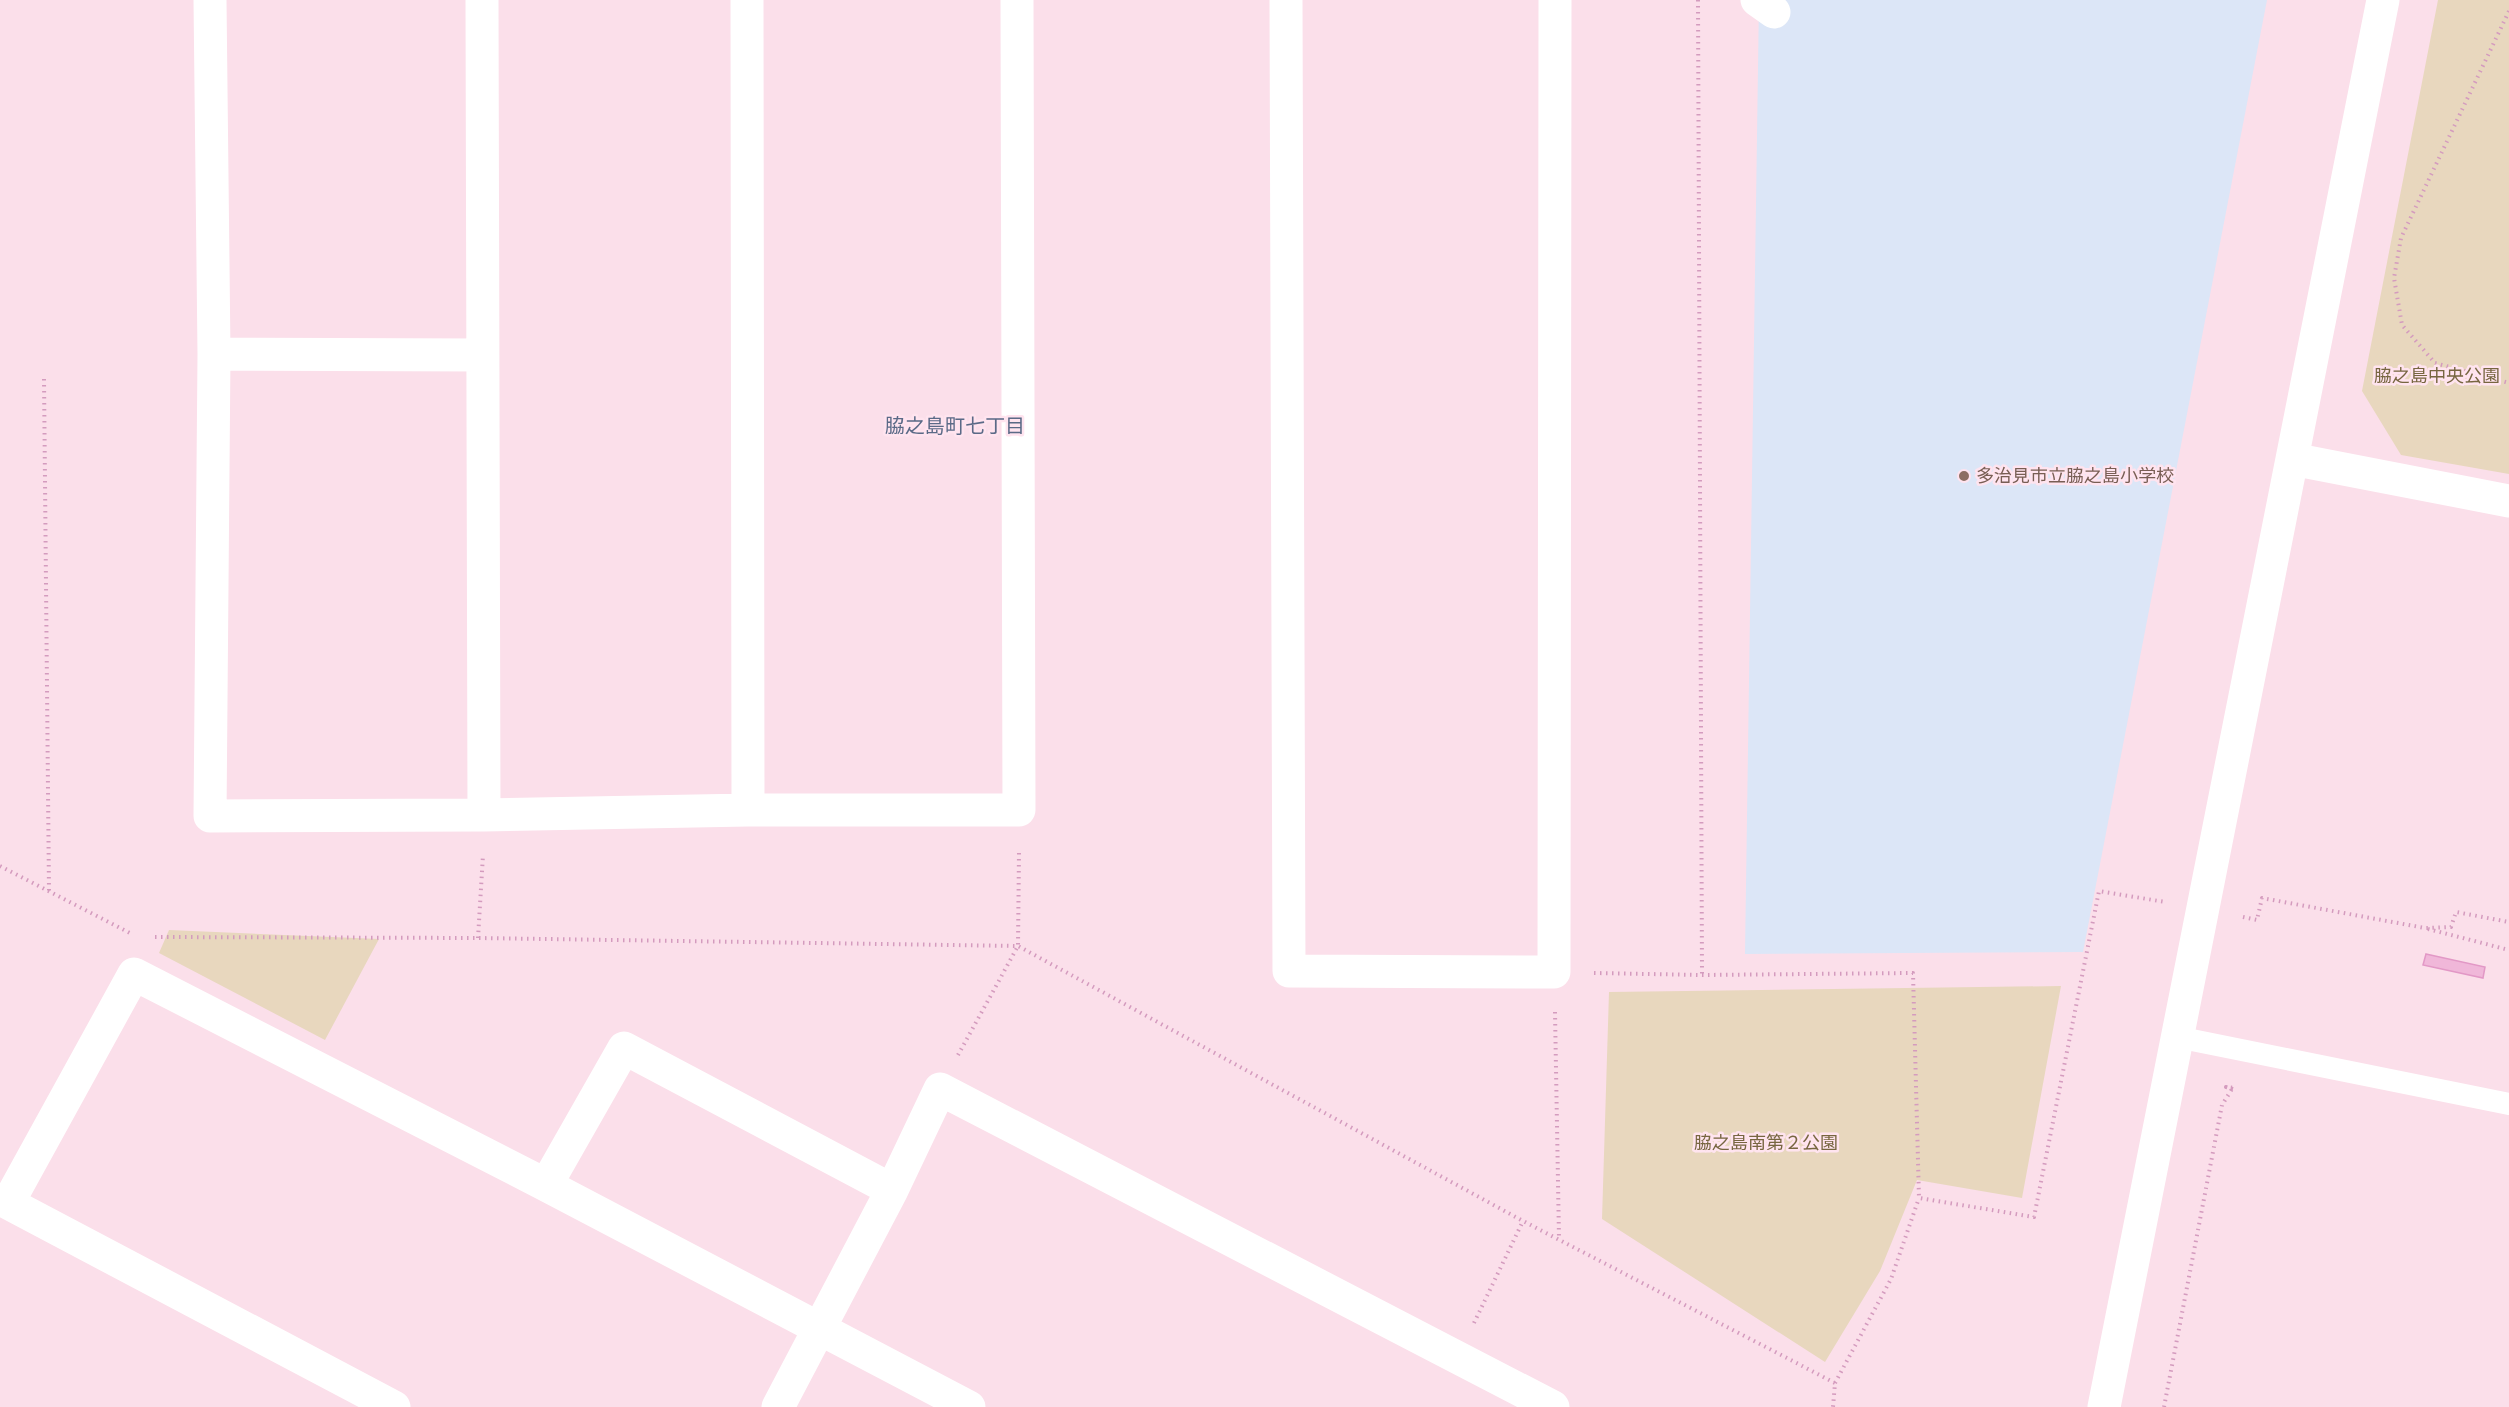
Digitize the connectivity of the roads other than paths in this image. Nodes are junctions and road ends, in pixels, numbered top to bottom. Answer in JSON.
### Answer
{"nodes":[{"id":1,"x":210,"y":0,"type":"edge"},
{"id":2,"x":482,"y":0,"type":"edge"},
{"id":3,"x":747,"y":0,"type":"edge"},
{"id":4,"x":1017,"y":0,"type":"edge"},
{"id":5,"x":1286,"y":0,"type":"edge"},
{"id":6,"x":1555,"y":0,"type":"edge"},
{"id":7,"x":2383,"y":0,"type":"edge"},
{"id":8,"x":214,"y":354,"type":"junction"},
{"id":9,"x":482,"y":355,"type":"junction"},
{"id":10,"x":2292,"y":459,"type":"junction"},
{"id":11,"x":2509,"y":501,"type":"edge"},
{"id":12,"x":748,"y":810,"type":"junction"},
{"id":13,"x":484,"y":815,"type":"junction"},
{"id":14,"x":2178,"y":1037,"type":"junction"},
{"id":15,"x":2509,"y":1104,"type":"edge"},
{"id":16,"x":546,"y":1185,"type":"junction"},
{"id":17,"x":892,"y":1190,"type":"junction"},
{"id":18,"x":820,"y":1329,"type":"junction"},
{"id":19,"x":394,"y":1407,"type":"edge"},
{"id":20,"x":778,"y":1407,"type":"edge"},
{"id":21,"x":969,"y":1407,"type":"edge"},
{"id":22,"x":1553,"y":1407,"type":"edge"},
{"id":23,"x":2104,"y":1407,"type":"edge"}],
"edges":[{"from":1,"to":8,"type":"street"},
{"from":2,"to":9,"type":"street"},
{"from":3,"to":12,"type":"street"},
{"from":4,"to":12,"type":"street"},
{"from":5,"to":6,"type":"street"},
{"from":7,"to":10,"type":"street"},
{"from":8,"to":9,"type":"street"},
{"from":8,"to":13,"type":"street"},
{"from":9,"to":13,"type":"street"},
{"from":10,"to":11,"type":"street"},
{"from":10,"to":14,"type":"street"},
{"from":12,"to":13,"type":"street"},
{"from":14,"to":15,"type":"lane"},
{"from":14,"to":23,"type":"street"},
{"from":16,"to":17,"type":"street"},
{"from":16,"to":18,"type":"street"},
{"from":16,"to":19,"type":"street"},
{"from":17,"to":18,"type":"street"},
{"from":17,"to":22,"type":"street"},
{"from":18,"to":20,"type":"street"},
{"from":18,"to":21,"type":"street"}]}
